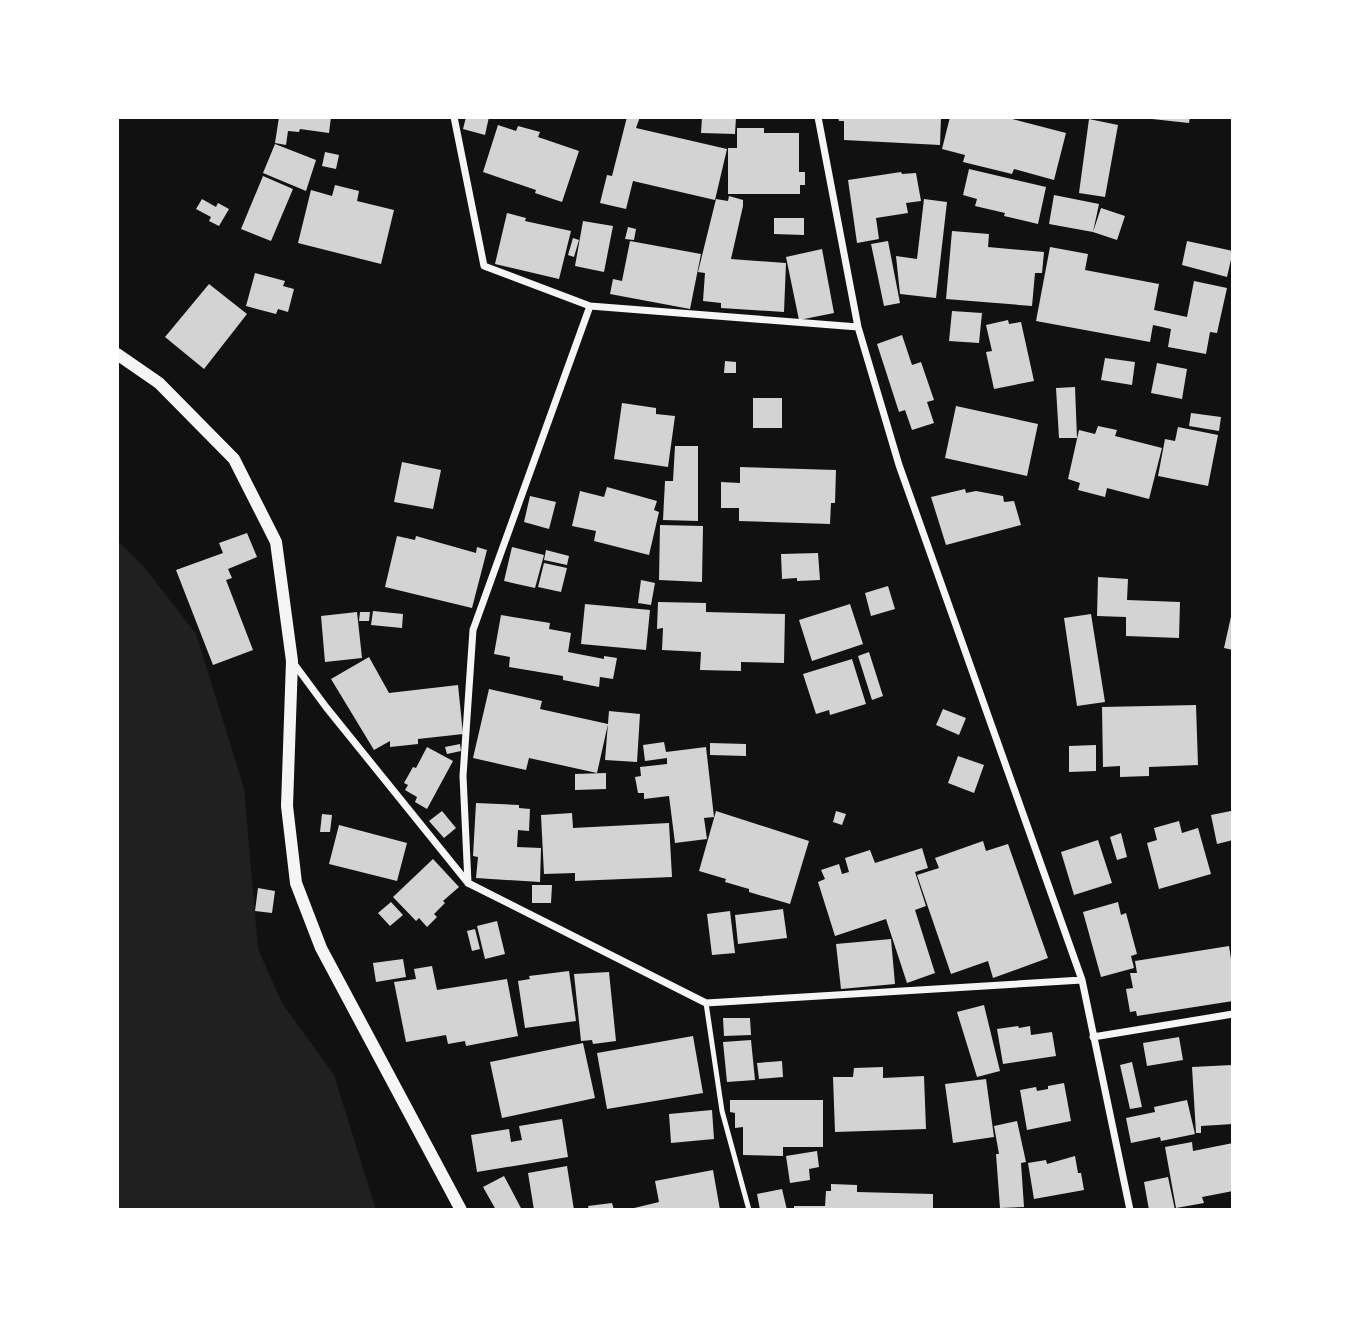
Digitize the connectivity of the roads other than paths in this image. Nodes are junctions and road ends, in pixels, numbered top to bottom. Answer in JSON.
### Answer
{"nodes":[{"id":1,"x":454,"y":117,"type":"edge"},
{"id":2,"x":818,"y":117,"type":"edge"},
{"id":3,"x":590,"y":306,"type":"junction"},
{"id":4,"x":858,"y":327,"type":"junction"},
{"id":5,"x":117,"y":354,"type":"edge"},
{"id":6,"x":292,"y":661,"type":"junction"},
{"id":7,"x":468,"y":883,"type":"junction"},
{"id":8,"x":1082,"y":980,"type":"junction"},
{"id":9,"x":706,"y":1003,"type":"junction"},
{"id":10,"x":1233,"y":1014,"type":"edge"},
{"id":11,"x":1093,"y":1037,"type":"junction"},
{"id":12,"x":461,"y":1210,"type":"edge"},
{"id":13,"x":749,"y":1210,"type":"edge"},
{"id":14,"x":1130,"y":1210,"type":"edge"}],
"edges":[{"from":1,"to":3,"type":"street"},
{"from":2,"to":4,"type":"street"},
{"from":3,"to":4,"type":"street"},
{"from":3,"to":7,"type":"street"},
{"from":4,"to":8,"type":"street"},
{"from":5,"to":6,"type":"street"},
{"from":6,"to":7,"type":"street"},
{"from":6,"to":12,"type":"street"},
{"from":7,"to":9,"type":"street"},
{"from":8,"to":9,"type":"street"},
{"from":8,"to":11,"type":"street"},
{"from":9,"to":13,"type":"lane"},
{"from":10,"to":11,"type":"street"},
{"from":11,"to":14,"type":"street"}]}
